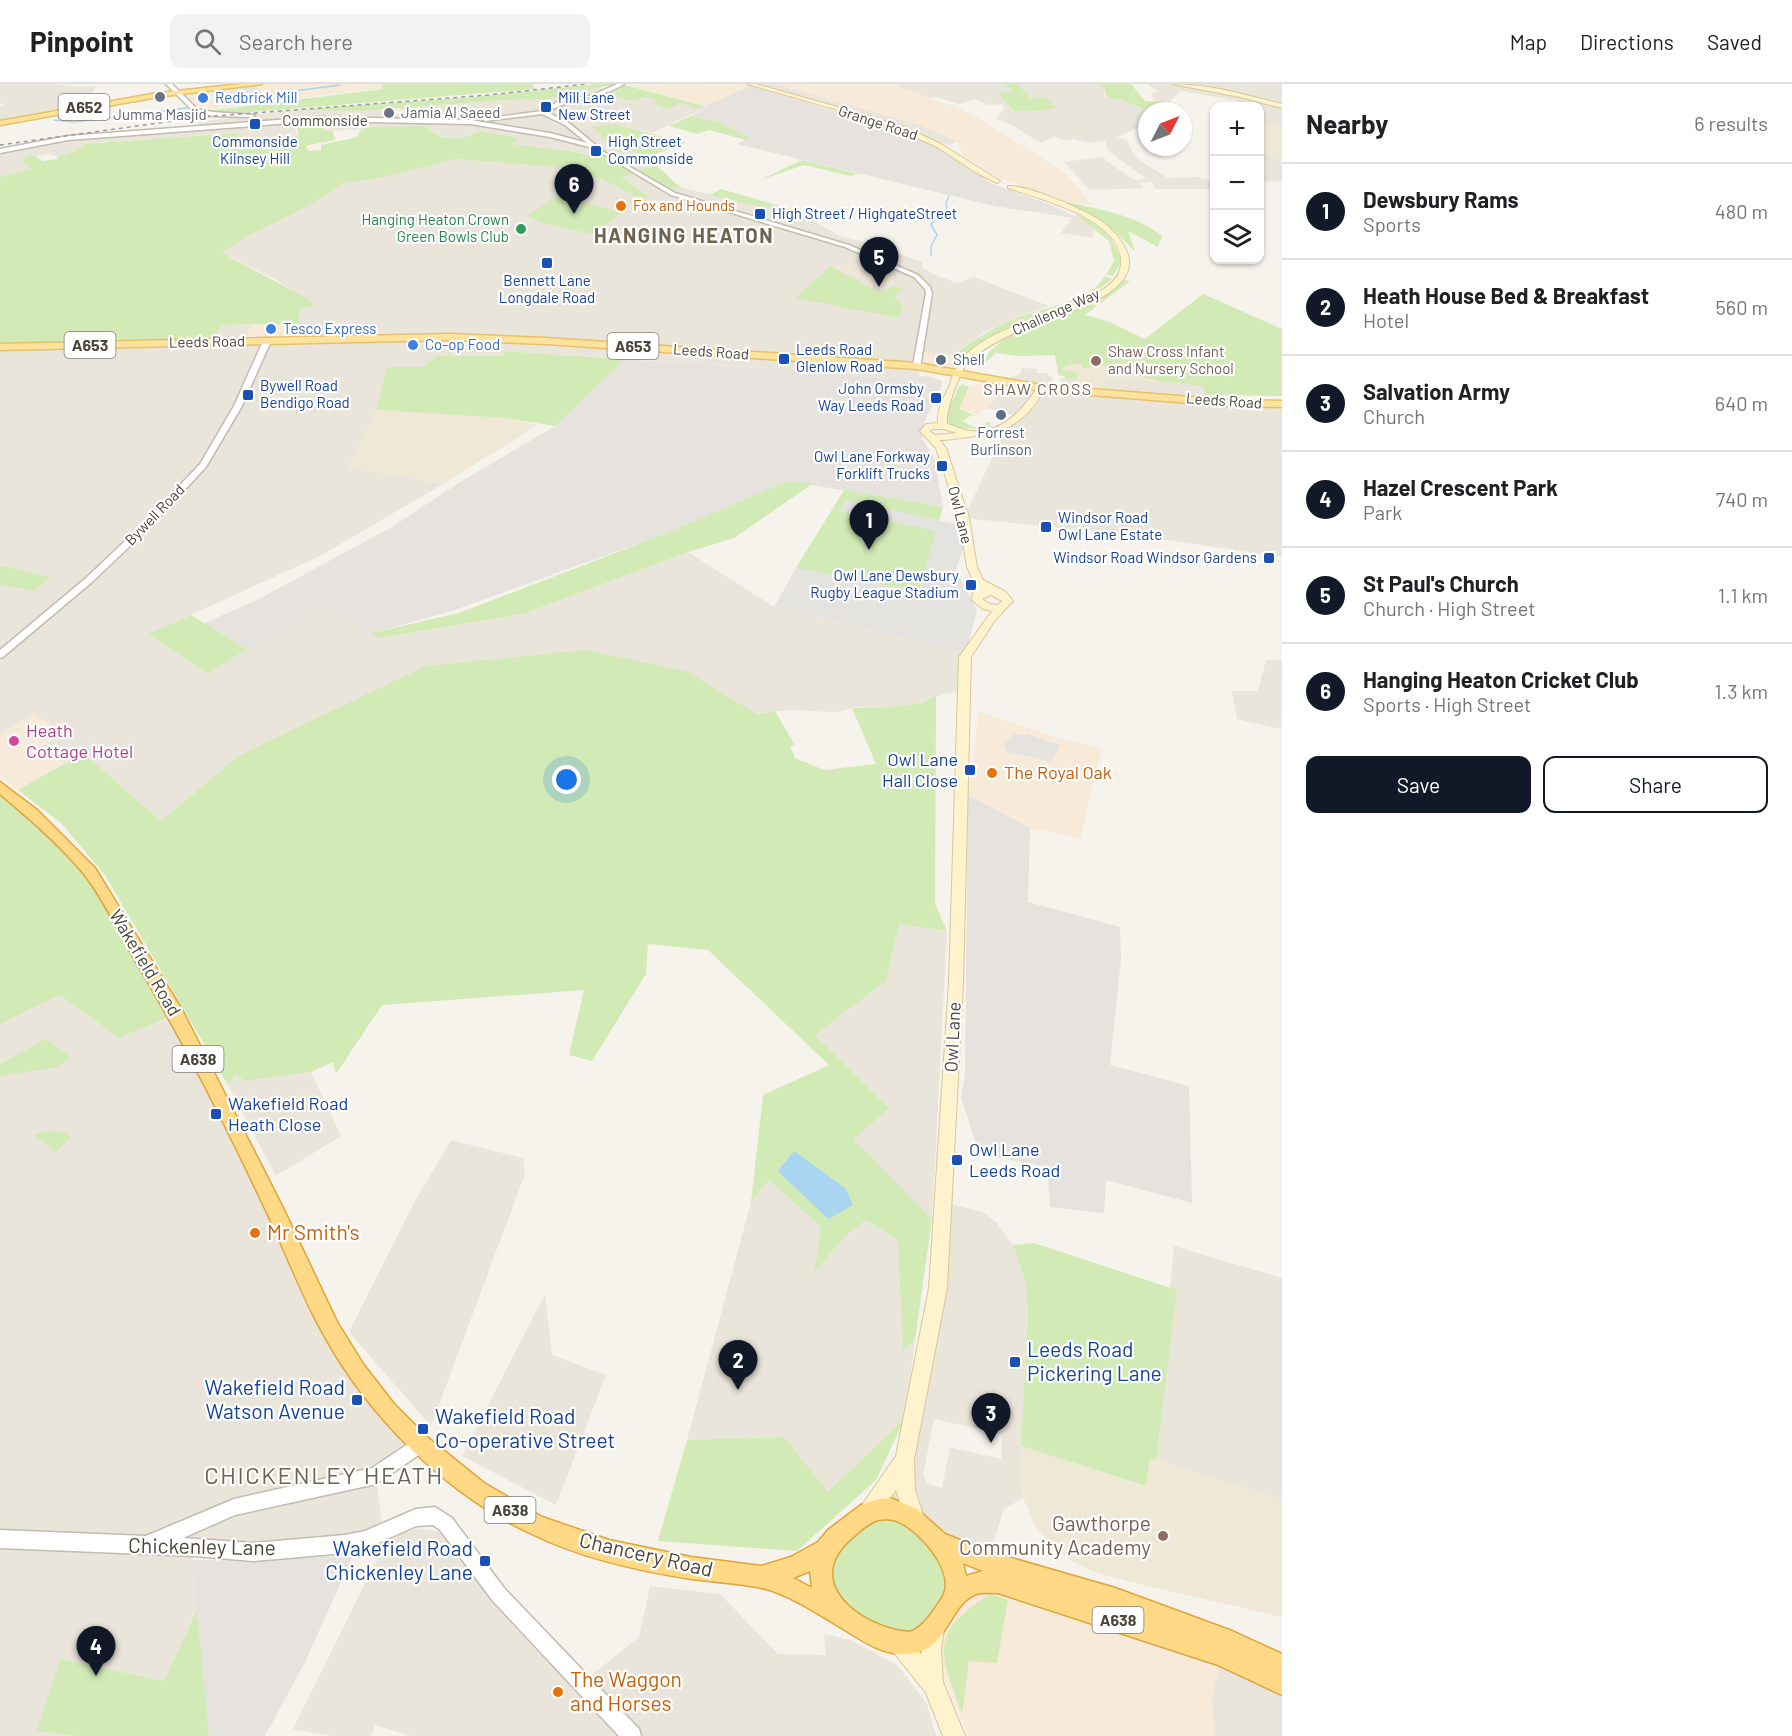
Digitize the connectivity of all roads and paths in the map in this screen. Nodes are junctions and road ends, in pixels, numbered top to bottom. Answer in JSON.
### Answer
{"nodes":[{"id":1,"x":169,"y":84,"type":"edge"},
{"id":2,"x":259,"y":84,"type":"edge"},
{"id":3,"x":621,"y":84,"type":"edge"},
{"id":4,"x":750,"y":84,"type":"edge"},
{"id":5,"x":1175,"y":84,"type":"edge"},
{"id":6,"x":175,"y":93,"type":"junction"},
{"id":7,"x":1282,"y":106,"type":"edge"},
{"id":8,"x":301,"y":112,"type":"dead end"},
{"id":9,"x":543,"y":112,"type":"junction"},
{"id":10,"x":257,"y":115,"type":"dead end"},
{"id":11,"x":335,"y":119,"type":"junction"},
{"id":12,"x":462,"y":121,"type":"junction"},
{"id":13,"x":0,"y":123,"type":"edge"},
{"id":14,"x":594,"y":147,"type":"junction"},
{"id":15,"x":0,"y":150,"type":"edge"},
{"id":16,"x":1010,"y":187,"type":"joint"},
{"id":17,"x":267,"y":341,"type":"junction"},
{"id":18,"x":0,"y":346,"type":"edge"},
{"id":19,"x":917,"y":366,"type":"junction"},
{"id":20,"x":960,"y":378,"type":"junction"},
{"id":21,"x":1040,"y":391,"type":"junction"},
{"id":22,"x":1282,"y":402,"type":"edge"},
{"id":23,"x":942,"y":432,"type":"junction"},
{"id":24,"x":979,"y":582,"type":"junction"},
{"id":25,"x":993,"y":591,"type":"junction"},
{"id":26,"x":979,"y":595,"type":"junction"},
{"id":27,"x":990,"y":613,"type":"junction"},
{"id":28,"x":0,"y":655,"type":"edge"},
{"id":29,"x":0,"y":787,"type":"edge"},
{"id":30,"x":330,"y":1329,"type":"joint"},
{"id":31,"x":420,"y":1444,"type":"junction"},
{"id":32,"x":905,"y":1460,"type":"junction"},
{"id":33,"x":867,"y":1512,"type":"junction"},
{"id":34,"x":914,"y":1518,"type":"junction"},
{"id":35,"x":201,"y":1522,"type":"junction"},
{"id":36,"x":0,"y":1539,"type":"edge"},
{"id":37,"x":938,"y":1542,"type":"junction"},
{"id":38,"x":141,"y":1547,"type":"junction"},
{"id":39,"x":195,"y":1547,"type":"junction"},
{"id":40,"x":826,"y":1550,"type":"junction"},
{"id":41,"x":759,"y":1576,"type":"junction"},
{"id":42,"x":954,"y":1599,"type":"junction"},
{"id":43,"x":841,"y":1615,"type":"junction"},
{"id":44,"x":934,"y":1629,"type":"junction"},
{"id":45,"x":898,"y":1642,"type":"junction"},
{"id":46,"x":1282,"y":1666,"type":"edge"},
{"id":47,"x":1282,"y":1684,"type":"edge"},
{"id":48,"x":934,"y":1686,"type":"junction"},
{"id":49,"x":632,"y":1736,"type":"edge"},
{"id":50,"x":954,"y":1736,"type":"edge"}],
"edges":[{"from":1,"to":6,"type":"street"},
{"from":2,"to":6,"type":"main road","number":"A652"},
{"from":3,"to":9,"type":"street"},
{"from":4,"to":16,"type":"main road","name":"Grange Road"},
{"from":5,"to":7,"type":"main road"},
{"from":6,"to":10,"type":"street"},
{"from":6,"to":13,"type":"main road","number":"A652"},
{"from":8,"to":11,"type":"street"},
{"from":9,"to":12,"type":"street"},
{"from":9,"to":14,"type":"street"},
{"from":11,"to":12,"type":"street","name":"Commonside"},
{"from":11,"to":15,"type":"street","name":"Commonside"},
{"from":12,"to":14,"type":"street","name":"Commonside"},
{"from":14,"to":19,"type":"street"},
{"from":16,"to":20,"type":"main road","name":"Challenge Way"},
{"from":17,"to":18,"type":"main road","name":"Leeds Road","number":"A653"},
{"from":17,"to":19,"type":"main road","name":"Leeds Road","number":"A653"},
{"from":17,"to":28,"type":"street","name":"Bywell Road"},
{"from":19,"to":20,"type":"main road","name":"Leeds Road","number":"A653"},
{"from":20,"to":21,"type":"main road","name":"Leeds Road","number":"A653"},
{"from":20,"to":23,"type":"main road","name":"Challenge Way"},
{"from":21,"to":22,"type":"main road","name":"Leeds Road","number":"A653"},
{"from":21,"to":23,"type":"main road"},
{"from":23,"to":24,"type":"main road","name":"Owl Lane"},
{"from":24,"to":25,"type":"main road","name":"Owl Lane"},
{"from":24,"to":26,"type":"main road","name":"Owl Lane"},
{"from":25,"to":26,"type":"main road"},
{"from":25,"to":27,"type":"main road","name":"Owl Lane"},
{"from":26,"to":27,"type":"main road"},
{"from":27,"to":32,"type":"main road","name":"Owl Lane"},
{"from":29,"to":30,"type":"highway","name":"Wakefield Road","number":"A638"},
{"from":30,"to":31,"type":"highway","name":"Chancery Road","number":"A638"},
{"from":31,"to":35,"type":"street"},
{"from":31,"to":41,"type":"highway","name":"Chancery Road","number":"A638"},
{"from":32,"to":33,"type":"main road","name":"Owl Lane"},
{"from":32,"to":34,"type":"main road","name":"Owl Lane"},
{"from":33,"to":34,"type":"highway","number":"A638"},
{"from":33,"to":40,"type":"highway","number":"A638"},
{"from":34,"to":37,"type":"highway","number":"A638"},
{"from":35,"to":38,"type":"street"},
{"from":35,"to":39,"type":"street"},
{"from":36,"to":38,"type":"street","name":"Chickenley Lane"},
{"from":37,"to":42,"type":"highway","number":"A638"},
{"from":37,"to":46,"type":"highway","number":"A638"},
{"from":38,"to":39,"type":"street","name":"Chickenley Lane"},
{"from":39,"to":49,"type":"street","name":"Chickenley Lane"},
{"from":40,"to":41,"type":"highway","name":"Chancery Road","number":"A638"},
{"from":40,"to":43,"type":"highway","number":"A638"},
{"from":41,"to":43,"type":"highway","name":"Chancery Road","number":"A638"},
{"from":42,"to":44,"type":"highway","number":"A638"},
{"from":42,"to":47,"type":"highway","number":"A638"},
{"from":43,"to":45,"type":"highway","number":"A638"},
{"from":44,"to":45,"type":"highway"},
{"from":44,"to":48,"type":"main road"},
{"from":45,"to":48,"type":"main road"},
{"from":48,"to":50,"type":"main road"}]}
